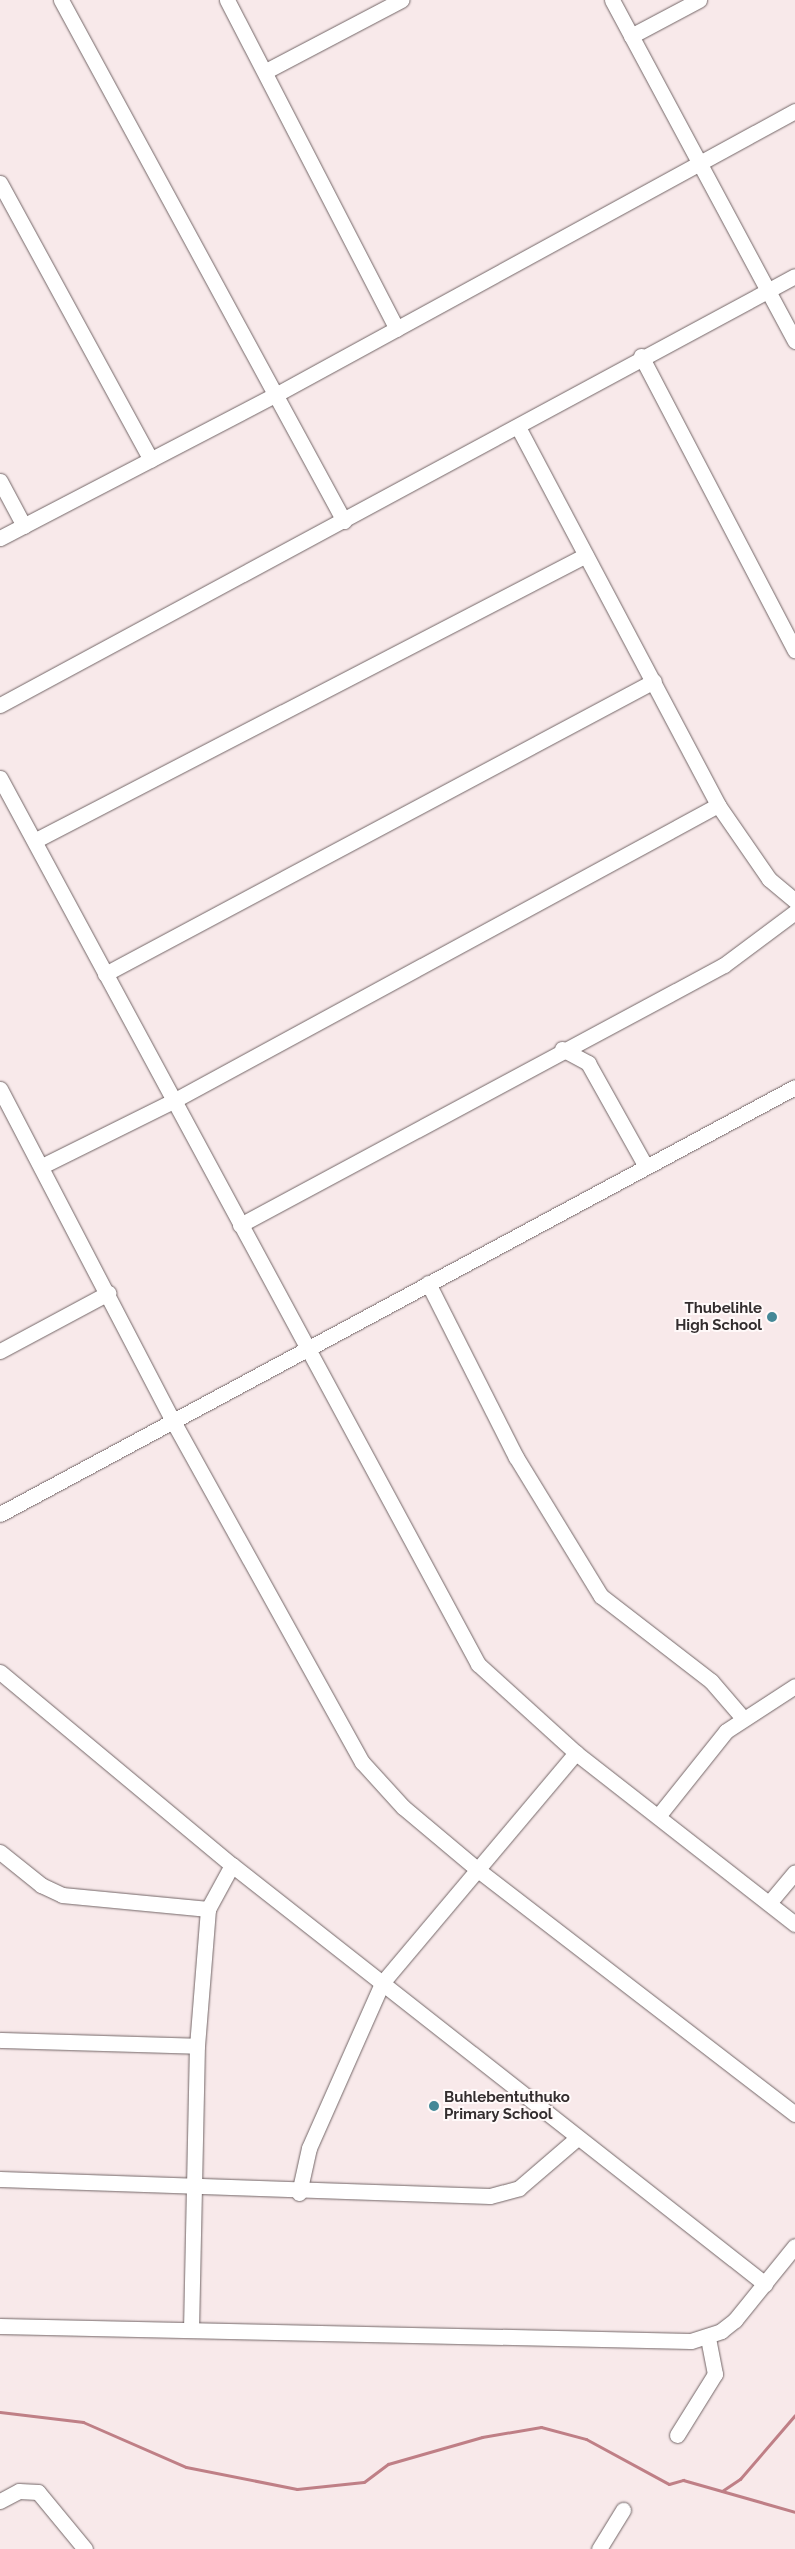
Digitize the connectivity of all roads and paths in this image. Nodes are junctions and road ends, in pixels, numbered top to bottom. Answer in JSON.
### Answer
{"nodes":[{"id":1,"x":61,"y":0,"type":"edge"},
{"id":2,"x":227,"y":0,"type":"edge"},
{"id":3,"x":401,"y":0,"type":"edge"},
{"id":4,"x":612,"y":0,"type":"edge"},
{"id":5,"x":699,"y":0,"type":"edge"},
{"id":6,"x":631,"y":36,"type":"junction"},
{"id":7,"x":266,"y":71,"type":"junction"},
{"id":8,"x":795,"y":111,"type":"edge"},
{"id":9,"x":700,"y":164,"type":"junction"},
{"id":10,"x":0,"y":182,"type":"edge"},
{"id":11,"x":795,"y":276,"type":"edge"},
{"id":12,"x":768,"y":290,"type":"junction"},
{"id":13,"x":397,"y":329,"type":"junction"},
{"id":14,"x":795,"y":341,"type":"edge"},
{"id":15,"x":641,"y":356,"type":"junction"},
{"id":16,"x":277,"y":394,"type":"junction"},
{"id":17,"x":518,"y":427,"type":"junction"},
{"id":18,"x":151,"y":460,"type":"junction"},
{"id":19,"x":0,"y":481,"type":"edge"},
{"id":20,"x":344,"y":521,"type":"junction"},
{"id":21,"x":24,"y":526,"type":"junction"},
{"id":22,"x":0,"y":538,"type":"edge"},
{"id":23,"x":586,"y":555,"type":"junction"},
{"id":24,"x":795,"y":650,"type":"edge"},
{"id":25,"x":654,"y":681,"type":"junction"},
{"id":26,"x":0,"y":705,"type":"edge"},
{"id":27,"x":0,"y":778,"type":"edge"},
{"id":28,"x":718,"y":805,"type":"junction"},
{"id":29,"x":36,"y":840,"type":"junction"},
{"id":30,"x":795,"y":901,"type":"edge"},
{"id":31,"x":795,"y":912,"type":"edge"},
{"id":32,"x":105,"y":974,"type":"junction"},
{"id":33,"x":562,"y":1048,"type":"junction"},
{"id":34,"x":795,"y":1087,"type":"edge"},
{"id":35,"x":0,"y":1089,"type":"edge"},
{"id":36,"x":175,"y":1100,"type":"junction"},
{"id":37,"x":645,"y":1165,"type":"junction"},
{"id":38,"x":42,"y":1166,"type":"junction"},
{"id":39,"x":240,"y":1225,"type":"junction"},
{"id":40,"x":428,"y":1283,"type":"junction"},
{"id":41,"x":108,"y":1293,"type":"junction"},
{"id":42,"x":305,"y":1347,"type":"junction"},
{"id":43,"x":0,"y":1351,"type":"edge"},
{"id":44,"x":174,"y":1423,"type":"junction"},
{"id":45,"x":0,"y":1514,"type":"edge"},
{"id":46,"x":0,"y":1672,"type":"edge"},
{"id":47,"x":795,"y":1686,"type":"edge"},
{"id":48,"x":742,"y":1717,"type":"junction"},
{"id":49,"x":576,"y":1753,"type":"junction"},
{"id":50,"x":659,"y":1815,"type":"junction"},
{"id":51,"x":0,"y":1852,"type":"edge"},
{"id":52,"x":232,"y":1865,"type":"junction"},
{"id":53,"x":478,"y":1870,"type":"junction"},
{"id":54,"x":795,"y":1872,"type":"edge"},
{"id":55,"x":769,"y":1903,"type":"junction"},
{"id":56,"x":208,"y":1909,"type":"junction"},
{"id":57,"x":795,"y":1924,"type":"edge"},
{"id":58,"x":382,"y":1983,"type":"junction"},
{"id":59,"x":0,"y":2040,"type":"edge"},
{"id":60,"x":197,"y":2046,"type":"junction"},
{"id":61,"x":795,"y":2114,"type":"edge"},
{"id":62,"x":576,"y":2139,"type":"junction"},
{"id":63,"x":0,"y":2179,"type":"edge"},
{"id":64,"x":193,"y":2188,"type":"junction"},
{"id":65,"x":299,"y":2193,"type":"junction"},
{"id":66,"x":795,"y":2246,"type":"edge"},
{"id":67,"x":765,"y":2284,"type":"junction"},
{"id":68,"x":0,"y":2326,"type":"edge"},
{"id":69,"x":190,"y":2330,"type":"junction"},
{"id":70,"x":708,"y":2337,"type":"junction"},
{"id":71,"x":677,"y":2435,"type":"dead end"},
{"id":72,"x":0,"y":2501,"type":"edge"},
{"id":73,"x":623,"y":2510,"type":"dead end"},
{"id":74,"x":85,"y":2549,"type":"edge"},
{"id":75,"x":599,"y":2549,"type":"edge"}],
"edges":[{"from":1,"to":16,"type":"street"},
{"from":2,"to":7,"type":"street"},
{"from":3,"to":7,"type":"street"},
{"from":4,"to":6,"type":"street"},
{"from":5,"to":6,"type":"street"},
{"from":6,"to":9,"type":"street"},
{"from":7,"to":13,"type":"street"},
{"from":8,"to":9,"type":"street"},
{"from":9,"to":12,"type":"street"},
{"from":9,"to":13,"type":"street"},
{"from":10,"to":18,"type":"street"},
{"from":11,"to":12,"type":"street"},
{"from":12,"to":14,"type":"street"},
{"from":12,"to":15,"type":"street"},
{"from":13,"to":16,"type":"street"},
{"from":15,"to":17,"type":"street"},
{"from":15,"to":24,"type":"street"},
{"from":16,"to":18,"type":"street"},
{"from":16,"to":20,"type":"street"},
{"from":17,"to":20,"type":"street"},
{"from":17,"to":23,"type":"street"},
{"from":18,"to":21,"type":"street"},
{"from":19,"to":21,"type":"street"},
{"from":20,"to":26,"type":"street"},
{"from":21,"to":22,"type":"street"},
{"from":23,"to":25,"type":"street"},
{"from":23,"to":29,"type":"street"},
{"from":25,"to":28,"type":"street"},
{"from":25,"to":32,"type":"street"},
{"from":27,"to":29,"type":"street"},
{"from":28,"to":30,"type":"street"},
{"from":28,"to":36,"type":"street"},
{"from":29,"to":32,"type":"street"},
{"from":31,"to":33,"type":"street"},
{"from":32,"to":36,"type":"street"},
{"from":33,"to":37,"type":"street"},
{"from":33,"to":39,"type":"street"},
{"from":34,"to":37,"type":"street"},
{"from":35,"to":38,"type":"street"},
{"from":36,"to":38,"type":"street"},
{"from":36,"to":39,"type":"street"},
{"from":37,"to":40,"type":"street"},
{"from":38,"to":41,"type":"street"},
{"from":39,"to":42,"type":"street"},
{"from":40,"to":42,"type":"street"},
{"from":40,"to":48,"type":"street"},
{"from":41,"to":43,"type":"street"},
{"from":41,"to":44,"type":"street"},
{"from":42,"to":44,"type":"street"},
{"from":42,"to":49,"type":"street"},
{"from":44,"to":45,"type":"street"},
{"from":44,"to":53,"type":"street"},
{"from":46,"to":52,"type":"street"},
{"from":47,"to":48,"type":"street"},
{"from":48,"to":50,"type":"street"},
{"from":49,"to":50,"type":"street"},
{"from":49,"to":53,"type":"street"},
{"from":50,"to":55,"type":"street"},
{"from":51,"to":56,"type":"street"},
{"from":52,"to":56,"type":"street"},
{"from":52,"to":58,"type":"street"},
{"from":53,"to":58,"type":"street"},
{"from":53,"to":61,"type":"street"},
{"from":54,"to":55,"type":"street"},
{"from":55,"to":57,"type":"street"},
{"from":56,"to":60,"type":"street"},
{"from":58,"to":62,"type":"street"},
{"from":58,"to":65,"type":"street"},
{"from":59,"to":60,"type":"street"},
{"from":60,"to":64,"type":"street"},
{"from":62,"to":65,"type":"street"},
{"from":62,"to":67,"type":"street"},
{"from":63,"to":64,"type":"street"},
{"from":64,"to":65,"type":"street"},
{"from":64,"to":69,"type":"street"},
{"from":66,"to":67,"type":"street"},
{"from":67,"to":70,"type":"street"},
{"from":68,"to":69,"type":"street"},
{"from":69,"to":70,"type":"street"},
{"from":70,"to":71,"type":"street"},
{"from":72,"to":74,"type":"street"},
{"from":73,"to":75,"type":"street"}]}
